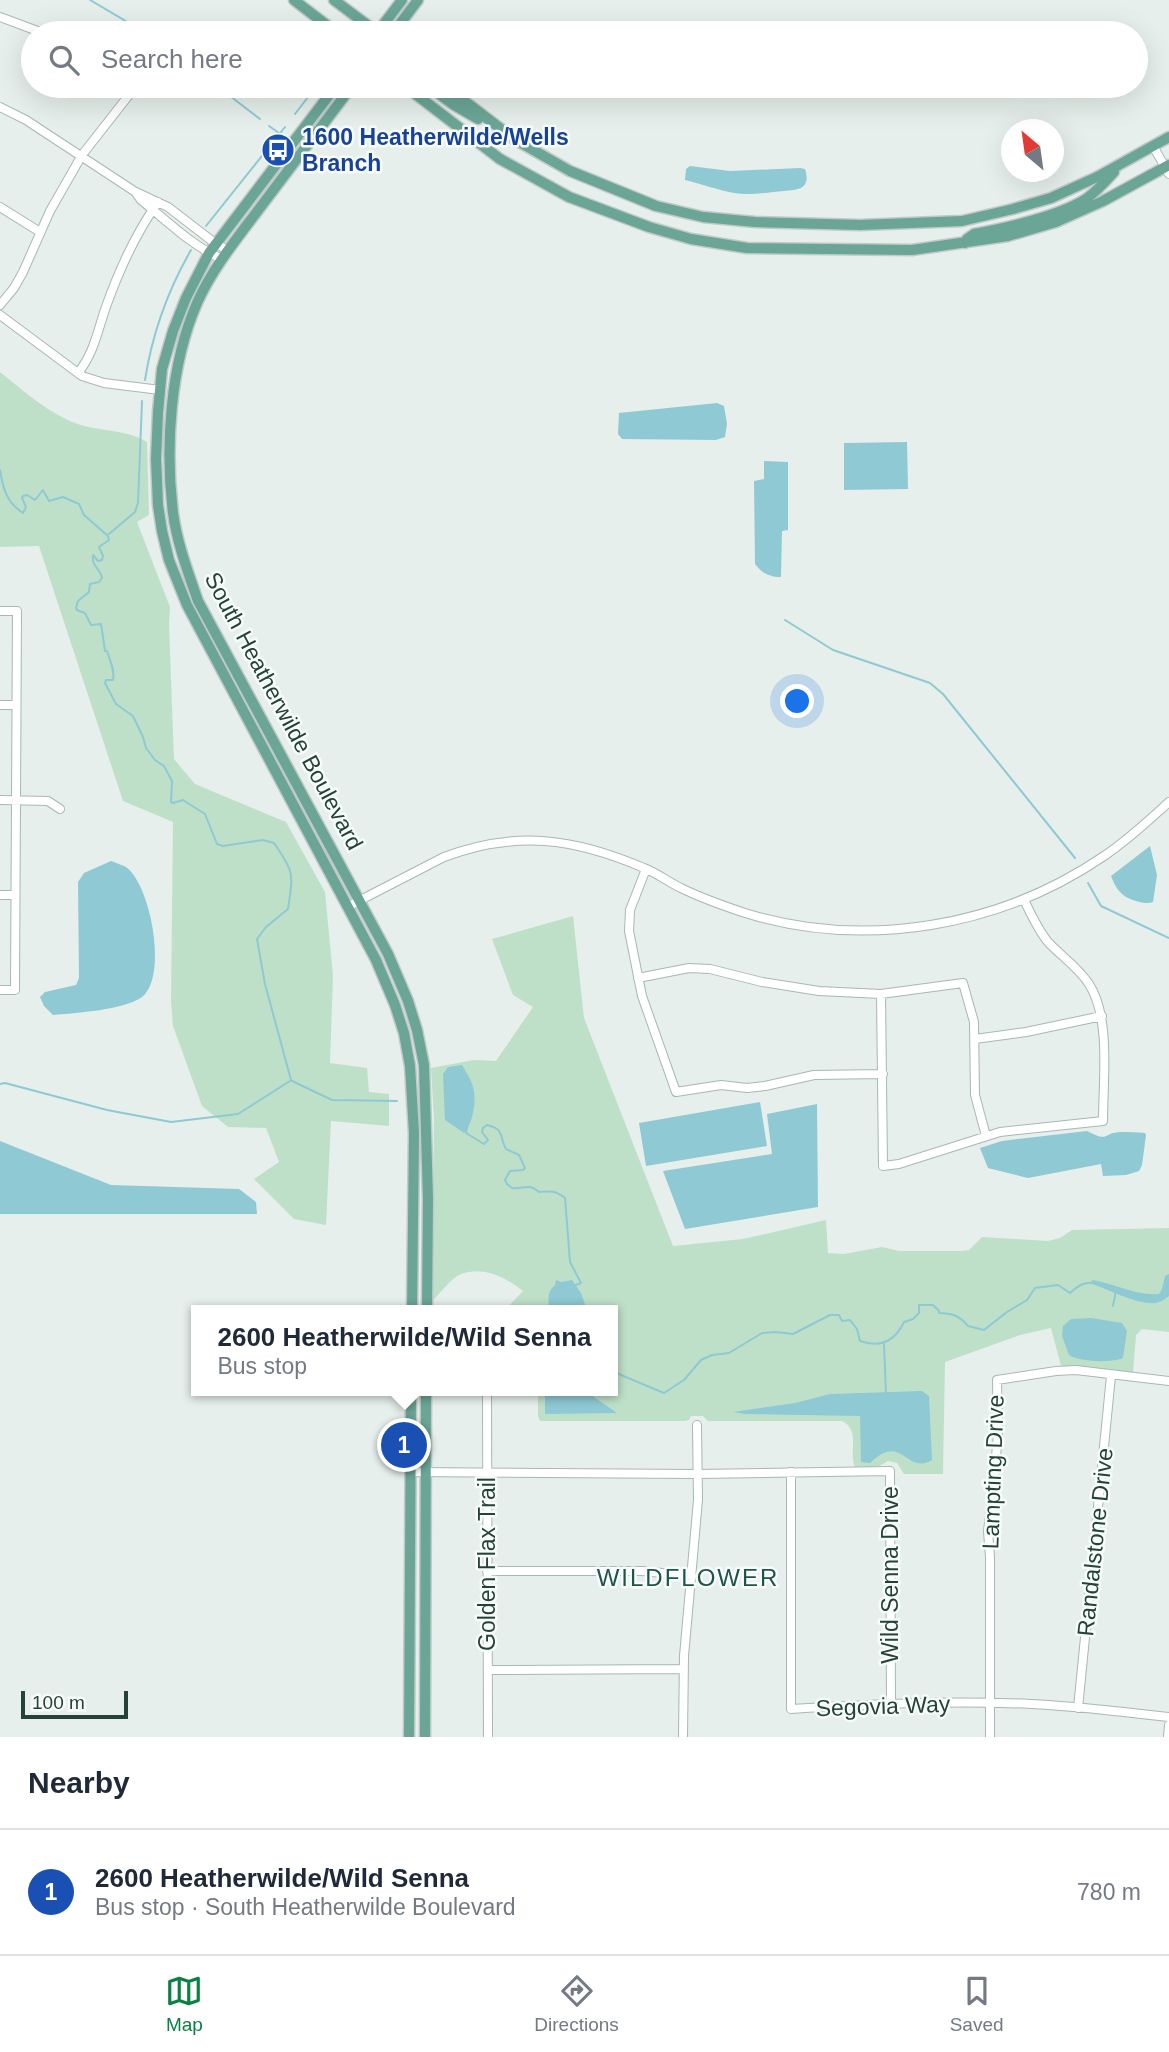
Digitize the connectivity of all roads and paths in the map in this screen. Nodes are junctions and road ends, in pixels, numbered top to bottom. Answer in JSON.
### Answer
{"nodes":[{"id":1,"x":294,"y":0,"type":"edge"},
{"id":2,"x":334,"y":0,"type":"edge"},
{"id":3,"x":402,"y":0,"type":"edge"},
{"id":4,"x":418,"y":0,"type":"edge"},
{"id":5,"x":0,"y":17,"type":"edge"},
{"id":6,"x":321,"y":21,"type":"edge"},
{"id":7,"x":362,"y":21,"type":"edge"},
{"id":8,"x":387,"y":21,"type":"edge"},
{"id":9,"x":402,"y":21,"type":"edge"},
{"id":10,"x":21,"y":25,"type":"edge"},
{"id":11,"x":127,"y":98,"type":"edge"},
{"id":12,"x":327,"y":98,"type":"edge"},
{"id":13,"x":343,"y":98,"type":"edge"},
{"id":14,"x":421,"y":98,"type":"edge"},
{"id":15,"x":444,"y":98,"type":"edge"},
{"id":16,"x":460,"y":98,"type":"edge"},
{"id":17,"x":0,"y":107,"type":"edge"},
{"id":18,"x":1169,"y":137,"type":"edge"},
{"id":19,"x":514,"y":139,"type":"junction"},
{"id":20,"x":1153,"y":146,"type":"junction"},
{"id":21,"x":82,"y":155,"type":"junction"},
{"id":22,"x":1121,"y":164,"type":"junction"},
{"id":23,"x":1168,"y":169,"type":"edge"},
{"id":24,"x":156,"y":206,"type":"junction"},
{"id":25,"x":656,"y":206,"type":"junction"},
{"id":26,"x":0,"y":207,"type":"edge"},
{"id":27,"x":649,"y":227,"type":"junction"},
{"id":28,"x":40,"y":232,"type":"junction"},
{"id":29,"x":965,"y":243,"type":"junction"},
{"id":30,"x":212,"y":248,"type":"junction"},
{"id":31,"x":225,"y":254,"type":"junction"},
{"id":32,"x":0,"y":305,"type":"edge"},
{"id":33,"x":0,"y":315,"type":"edge"},
{"id":34,"x":78,"y":373,"type":"junction"},
{"id":35,"x":160,"y":390,"type":"junction"},
{"id":36,"x":0,"y":611,"type":"edge"},
{"id":37,"x":218,"y":640,"type":"junction"},
{"id":38,"x":207,"y":646,"type":"junction"},
{"id":39,"x":0,"y":705,"type":"edge"},
{"id":40,"x":16,"y":705,"type":"junction"},
{"id":41,"x":0,"y":800,"type":"edge"},
{"id":42,"x":16,"y":800,"type":"junction"},
{"id":43,"x":1169,"y":802,"type":"edge"},
{"id":44,"x":60,"y":809,"type":"dead end"},
{"id":45,"x":646,"y":869,"type":"junction"},
{"id":46,"x":0,"y":895,"type":"edge"},
{"id":47,"x":15,"y":895,"type":"junction"},
{"id":48,"x":1024,"y":900,"type":"junction"},
{"id":49,"x":360,"y":901,"type":"junction"},
{"id":50,"x":347,"y":907,"type":"junction"},
{"id":51,"x":638,"y":978,"type":"junction"},
{"id":52,"x":0,"y":990,"type":"edge"},
{"id":53,"x":881,"y":994,"type":"junction"},
{"id":54,"x":1102,"y":1016,"type":"junction"},
{"id":55,"x":975,"y":1038,"type":"junction"},
{"id":56,"x":883,"y":1074,"type":"junction"},
{"id":57,"x":986,"y":1136,"type":"junction"},
{"id":58,"x":412,"y":1198,"type":"junction"},
{"id":59,"x":428,"y":1199,"type":"junction"},
{"id":60,"x":412,"y":1305,"type":"edge"},
{"id":61,"x":427,"y":1305,"type":"edge"},
{"id":62,"x":1111,"y":1376,"type":"junction"},
{"id":63,"x":1169,"y":1381,"type":"edge"},
{"id":64,"x":411,"y":1396,"type":"edge"},
{"id":65,"x":426,"y":1396,"type":"edge"},
{"id":66,"x":487,"y":1396,"type":"edge"},
{"id":67,"x":697,"y":1424,"type":"dead end"},
{"id":68,"x":411,"y":1472,"type":"junction"},
{"id":69,"x":426,"y":1472,"type":"junction"},
{"id":70,"x":487,"y":1472,"type":"junction"},
{"id":71,"x":791,"y":1472,"type":"junction"},
{"id":72,"x":697,"y":1474,"type":"junction"},
{"id":73,"x":487,"y":1571,"type":"junction"},
{"id":74,"x":692,"y":1576,"type":"junction"},
{"id":75,"x":683,"y":1669,"type":"junction"},
{"id":76,"x":488,"y":1670,"type":"junction"},
{"id":77,"x":891,"y":1703,"type":"junction"},
{"id":78,"x":990,"y":1703,"type":"junction"},
{"id":79,"x":1078,"y":1708,"type":"junction"},
{"id":80,"x":1169,"y":1717,"type":"edge"},
{"id":81,"x":1169,"y":1725,"type":"edge"},
{"id":82,"x":410,"y":1737,"type":"edge"},
{"id":83,"x":425,"y":1737,"type":"edge"},
{"id":84,"x":488,"y":1737,"type":"edge"},
{"id":85,"x":683,"y":1737,"type":"edge"},
{"id":86,"x":990,"y":1737,"type":"edge"},
{"id":87,"x":1168,"y":1737,"type":"edge"}],
"edges":[{"from":1,"to":6,"type":"main road"},
{"from":2,"to":7,"type":"main road"},
{"from":3,"to":8,"type":"main road"},
{"from":4,"to":9,"type":"main road"},
{"from":5,"to":10,"type":"street"},
{"from":11,"to":21,"type":"street"},
{"from":12,"to":30,"type":"main road","name":"South Heatherwilde Boulevard"},
{"from":13,"to":31,"type":"main road","name":"South Heatherwilde Boulevard"},
{"from":14,"to":27,"type":"main road"},
{"from":15,"to":19,"type":"main road"},
{"from":16,"to":19,"type":"main road"},
{"from":17,"to":21,"type":"street"},
{"from":18,"to":20,"type":"main road"},
{"from":19,"to":25,"type":"main road"},
{"from":20,"to":22,"type":"main road"},
{"from":20,"to":23,"type":"street"},
{"from":21,"to":24,"type":"street"},
{"from":21,"to":28,"type":"street"},
{"from":22,"to":25,"type":"main road"},
{"from":22,"to":29,"type":"main road"},
{"from":23,"to":29,"type":"main road"},
{"from":24,"to":30,"type":"street"},
{"from":24,"to":34,"type":"street"},
{"from":25,"to":27,"type":"main road"},
{"from":26,"to":28,"type":"street"},
{"from":27,"to":29,"type":"main road"},
{"from":28,"to":32,"type":"street"},
{"from":30,"to":31,"type":"street"},
{"from":30,"to":35,"type":"main road","name":"South Heatherwilde Boulevard"},
{"from":31,"to":37,"type":"main road","name":"South Heatherwilde Boulevard"},
{"from":33,"to":34,"type":"street"},
{"from":34,"to":35,"type":"street"},
{"from":35,"to":38,"type":"main road","name":"South Heatherwilde Boulevard"},
{"from":36,"to":40,"type":"street"},
{"from":37,"to":38,"type":"main road"},
{"from":37,"to":49,"type":"main road","name":"South Heatherwilde Boulevard"},
{"from":38,"to":50,"type":"main road","name":"South Heatherwilde Boulevard"},
{"from":39,"to":40,"type":"street"},
{"from":40,"to":42,"type":"street"},
{"from":41,"to":42,"type":"street"},
{"from":42,"to":44,"type":"street"},
{"from":42,"to":47,"type":"street"},
{"from":43,"to":48,"type":"street"},
{"from":45,"to":48,"type":"street"},
{"from":45,"to":49,"type":"street"},
{"from":45,"to":51,"type":"street"},
{"from":46,"to":47,"type":"street"},
{"from":47,"to":52,"type":"street"},
{"from":48,"to":54,"type":"street"},
{"from":49,"to":50,"type":"street"},
{"from":49,"to":59,"type":"main road","name":"South Heatherwilde Boulevard"},
{"from":50,"to":58,"type":"main road","name":"South Heatherwilde Boulevard"},
{"from":51,"to":53,"type":"street"},
{"from":51,"to":56,"type":"street"},
{"from":53,"to":55,"type":"street"},
{"from":53,"to":56,"type":"street"},
{"from":54,"to":55,"type":"street"},
{"from":54,"to":57,"type":"street"},
{"from":55,"to":57,"type":"street"},
{"from":56,"to":57,"type":"street"},
{"from":58,"to":59,"type":"main road"},
{"from":58,"to":60,"type":"main road","name":"South Heatherwilde Boulevard"},
{"from":59,"to":61,"type":"main road","name":"South Heatherwilde Boulevard"},
{"from":62,"to":63,"type":"street","name":"Lampting Drive"},
{"from":62,"to":78,"type":"street","name":"Lampting Drive"},
{"from":62,"to":79,"type":"street","name":"Randalstone Drive"},
{"from":64,"to":68,"type":"main road"},
{"from":65,"to":69,"type":"main road"},
{"from":66,"to":70,"type":"street","name":"Golden Flax Trail"},
{"from":67,"to":72,"type":"street"},
{"from":68,"to":69,"type":"street","name":"Wild Senna Drive"},
{"from":68,"to":82,"type":"main road"},
{"from":69,"to":70,"type":"street","name":"Wild Senna Drive"},
{"from":69,"to":83,"type":"main road"},
{"from":70,"to":72,"type":"street","name":"Wild Senna Drive"},
{"from":70,"to":73,"type":"street","name":"Golden Flax Trail"},
{"from":71,"to":72,"type":"street","name":"Wild Senna Drive"},
{"from":71,"to":77,"type":"street","name":"Wild Senna Drive"},
{"from":71,"to":77,"type":"street","name":"Segovia Way"},
{"from":72,"to":74,"type":"street"},
{"from":73,"to":74,"type":"street"},
{"from":73,"to":76,"type":"street","name":"Golden Flax Trail"},
{"from":74,"to":75,"type":"street"},
{"from":75,"to":76,"type":"street"},
{"from":75,"to":85,"type":"street"},
{"from":76,"to":84,"type":"street","name":"Golden Flax Trail"},
{"from":77,"to":78,"type":"street","name":"Segovia Way"},
{"from":78,"to":79,"type":"street","name":"Segovia Way"},
{"from":78,"to":86,"type":"street","name":"Lampting Drive"},
{"from":79,"to":80,"type":"street","name":"Segovia Way"},
{"from":81,"to":87,"type":"street"}]}
